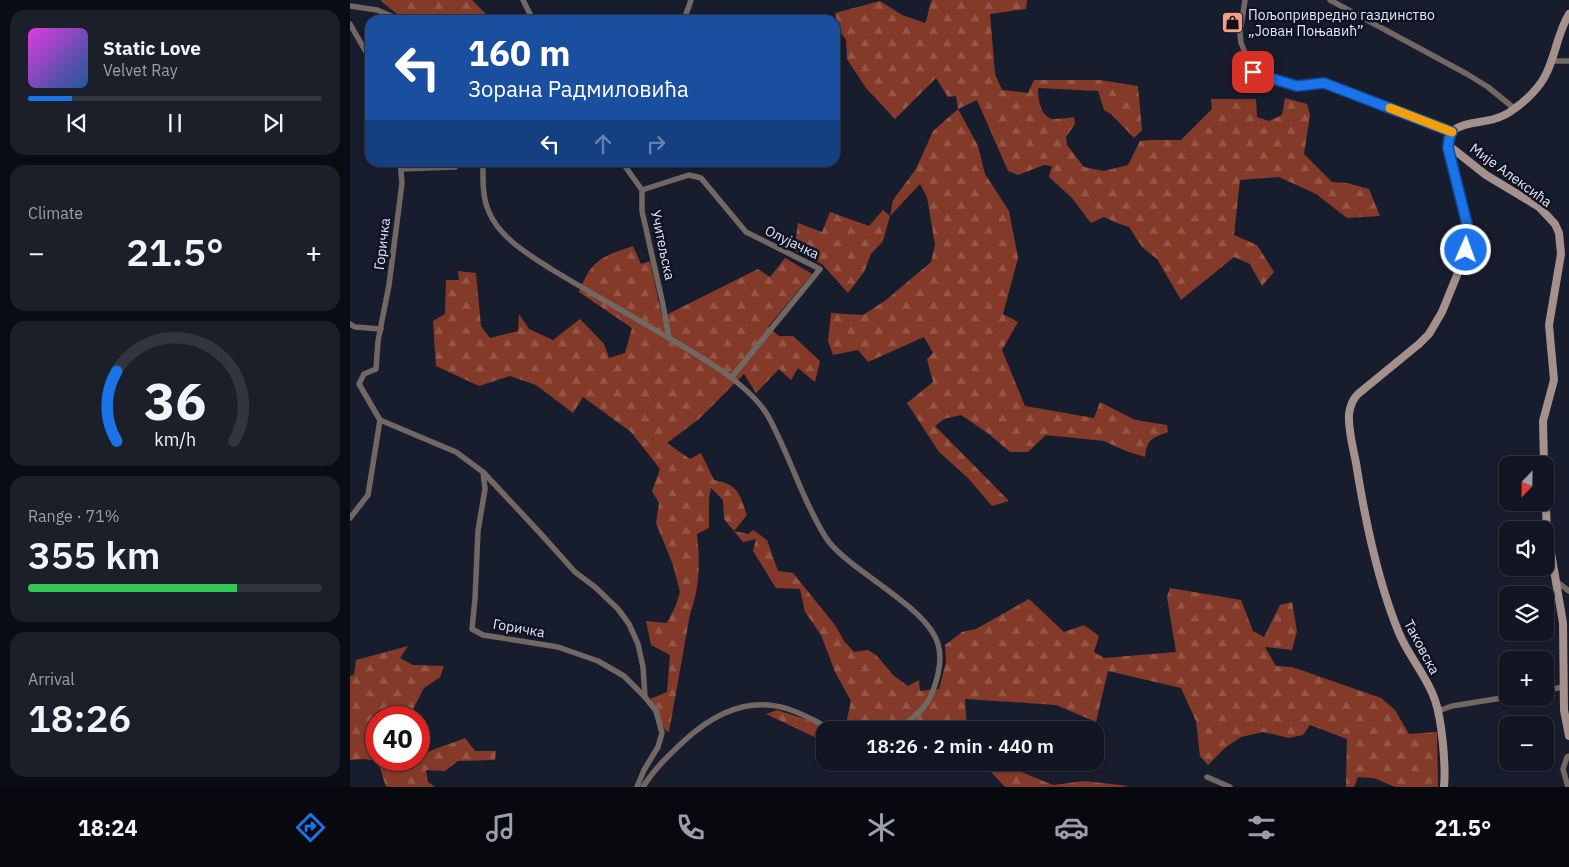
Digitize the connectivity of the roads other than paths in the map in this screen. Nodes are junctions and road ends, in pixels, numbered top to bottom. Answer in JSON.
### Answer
{"nodes":[{"id":1,"x":523,"y":0,"type":"edge"},
{"id":2,"x":691,"y":0,"type":"edge"},
{"id":3,"x":1245,"y":0,"type":"edge"},
{"id":4,"x":1330,"y":0,"type":"edge"},
{"id":5,"x":350,"y":6,"type":"edge"},
{"id":6,"x":1569,"y":14,"type":"edge"},
{"id":7,"x":388,"y":15,"type":"edge"},
{"id":8,"x":530,"y":15,"type":"edge"},
{"id":9,"x":686,"y":15,"type":"edge"},
{"id":10,"x":350,"y":24,"type":"edge"},
{"id":11,"x":365,"y":50,"type":"edge"},
{"id":12,"x":1551,"y":61,"type":"junction"},
{"id":13,"x":1569,"y":61,"type":"edge"},
{"id":14,"x":1515,"y":108,"type":"junction"},
{"id":15,"x":1452,"y":132,"type":"junction"},
{"id":16,"x":1448,"y":145,"type":"junction"},
{"id":17,"x":401,"y":167,"type":"edge"},
{"id":18,"x":482,"y":167,"type":"edge"},
{"id":19,"x":627,"y":167,"type":"edge"},
{"id":20,"x":642,"y":190,"type":"junction"},
{"id":21,"x":350,"y":324,"type":"edge"},
{"id":22,"x":381,"y":329,"type":"junction"},
{"id":23,"x":669,"y":338,"type":"junction"},
{"id":24,"x":731,"y":378,"type":"junction"},
{"id":25,"x":380,"y":420,"type":"junction"},
{"id":26,"x":1544,"y":456,"type":"edge"},
{"id":27,"x":483,"y":472,"type":"junction"},
{"id":28,"x":1546,"y":511,"type":"edge"},
{"id":29,"x":350,"y":518,"type":"edge"},
{"id":30,"x":1556,"y":581,"type":"junction"},
{"id":31,"x":1569,"y":582,"type":"edge"},
{"id":32,"x":1563,"y":586,"type":"junction"},
{"id":33,"x":1569,"y":591,"type":"edge"},
{"id":34,"x":1564,"y":687,"type":"junction"},
{"id":35,"x":1554,"y":689,"type":"edge"},
{"id":36,"x":645,"y":697,"type":"junction"},
{"id":37,"x":1499,"y":698,"type":"edge"},
{"id":38,"x":1438,"y":711,"type":"junction"},
{"id":39,"x":909,"y":721,"type":"edge"},
{"id":40,"x":816,"y":722,"type":"edge"},
{"id":41,"x":1569,"y":736,"type":"edge"},
{"id":42,"x":1569,"y":756,"type":"edge"},
{"id":43,"x":1207,"y":777,"type":"dead end"},
{"id":44,"x":637,"y":787,"type":"edge"},
{"id":45,"x":643,"y":787,"type":"edge"},
{"id":46,"x":1230,"y":787,"type":"edge"},
{"id":47,"x":1444,"y":787,"type":"edge"},
{"id":48,"x":1568,"y":787,"type":"edge"}],
"edges":[{"from":1,"to":8,"type":"street"},
{"from":2,"to":9,"type":"street"},
{"from":3,"to":15,"type":"street"},
{"from":4,"to":14,"type":"street"},
{"from":5,"to":7,"type":"street"},
{"from":6,"to":12,"type":"street"},
{"from":10,"to":11,"type":"street"},
{"from":12,"to":13,"type":"street"},
{"from":12,"to":14,"type":"street"},
{"from":14,"to":15,"type":"street"},
{"from":15,"to":16,"type":"street"},
{"from":16,"to":26,"type":"street","name":"Мије Алексића"},
{"from":16,"to":38,"type":"street","name":"Таковска"},
{"from":17,"to":22,"type":"street","name":"Горичка"},
{"from":18,"to":23,"type":"street"},
{"from":19,"to":20,"type":"street"},
{"from":20,"to":23,"type":"street","name":"Учитељска"},
{"from":20,"to":24,"type":"street","name":"Олујачка"},
{"from":21,"to":22,"type":"street"},
{"from":22,"to":25,"type":"street","name":"Горичка"},
{"from":23,"to":24,"type":"street"},
{"from":24,"to":39,"type":"street"},
{"from":25,"to":27,"type":"street","name":"Горичка"},
{"from":25,"to":29,"type":"street"},
{"from":27,"to":36,"type":"street","name":"Горичка"},
{"from":27,"to":36,"type":"street","name":"Горичка"},
{"from":28,"to":30,"type":"street"},
{"from":30,"to":32,"type":"street"},
{"from":30,"to":34,"type":"street"},
{"from":31,"to":32,"type":"street"},
{"from":32,"to":33,"type":"street"},
{"from":34,"to":35,"type":"street"},
{"from":34,"to":41,"type":"street"},
{"from":36,"to":44,"type":"street","name":"Горичка"},
{"from":37,"to":38,"type":"street"},
{"from":38,"to":47,"type":"street","name":"Таковска"},
{"from":40,"to":45,"type":"street"},
{"from":42,"to":48,"type":"street"},
{"from":43,"to":46,"type":"street"}]}
